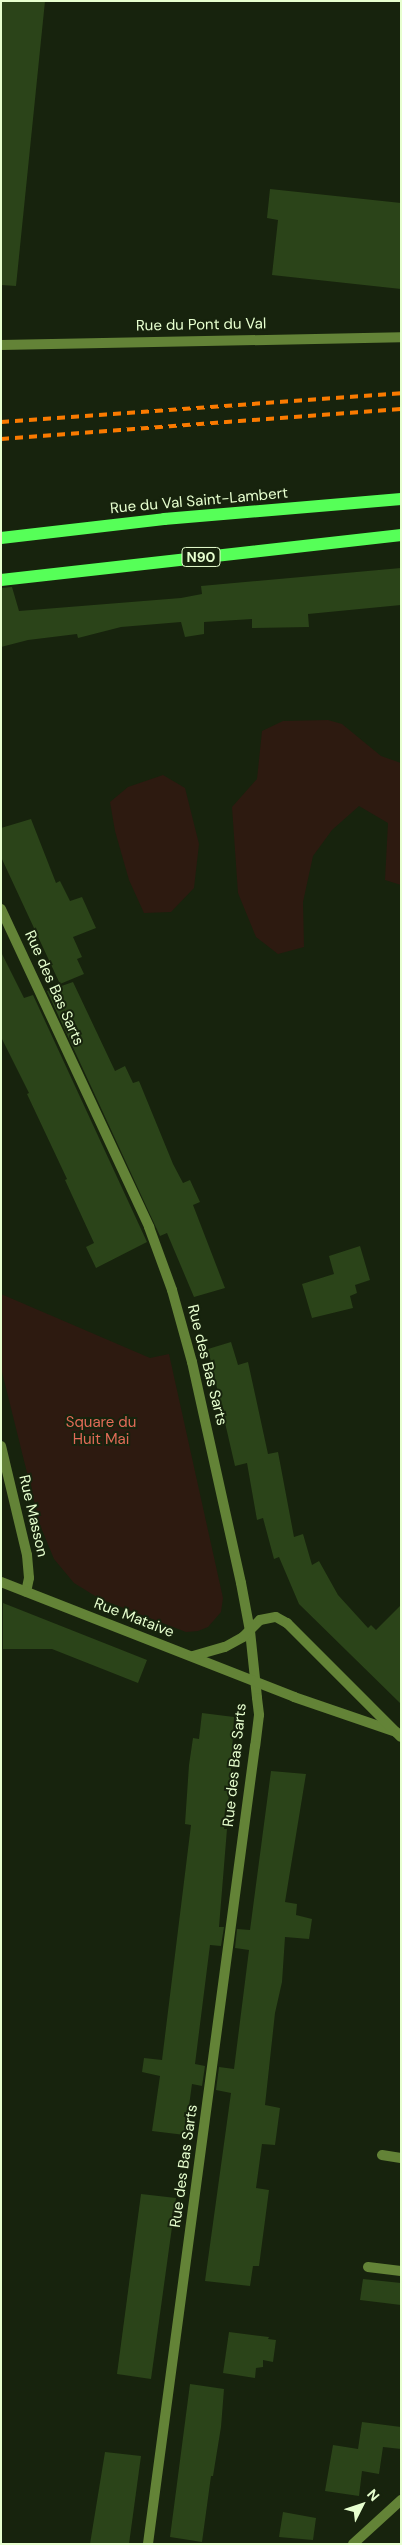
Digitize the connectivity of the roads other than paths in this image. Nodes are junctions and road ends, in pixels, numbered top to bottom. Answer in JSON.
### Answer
{"nodes":[{"id":1,"x":401,"y":337,"type":"edge"},
{"id":2,"x":1,"y":344,"type":"edge"},
{"id":3,"x":401,"y":499,"type":"edge"},
{"id":4,"x":401,"y":534,"type":"edge"},
{"id":5,"x":1,"y":538,"type":"edge"},
{"id":6,"x":1,"y":580,"type":"edge"},
{"id":7,"x":1,"y":908,"type":"edge"},
{"id":8,"x":1,"y":1446,"type":"edge"},
{"id":9,"x":1,"y":1582,"type":"edge"},
{"id":10,"x":26,"y":1592,"type":"junction"},
{"id":11,"x":250,"y":1631,"type":"junction"},
{"id":12,"x":193,"y":1656,"type":"junction"},
{"id":13,"x":255,"y":1680,"type":"junction"},
{"id":14,"x":398,"y":1734,"type":"edge"},
{"id":15,"x":382,"y":2155,"type":"dead end"},
{"id":16,"x":401,"y":2158,"type":"edge"},
{"id":17,"x":368,"y":2267,"type":"dead end"},
{"id":18,"x":401,"y":2271,"type":"edge"},
{"id":19,"x":401,"y":2500,"type":"edge"},
{"id":20,"x":148,"y":2544,"type":"edge"},
{"id":21,"x":353,"y":2544,"type":"edge"}],
"edges":[{"from":1,"to":2,"type":"street","name":"Rue du Pont du Val"},
{"from":3,"to":5,"type":"main road","name":"Rue du Val Saint-Lambert"},
{"from":4,"to":6,"type":"main road","number":"N90"},
{"from":7,"to":11,"type":"street","name":"Rue des Bas Sarts"},
{"from":8,"to":10,"type":"street","name":"Rue Masson"},
{"from":9,"to":10,"type":"street","name":"Rue Mataive"},
{"from":10,"to":12,"type":"street","name":"Rue Mataive"},
{"from":11,"to":12,"type":"street"},
{"from":11,"to":13,"type":"street","name":"Rue des Bas Sarts"},
{"from":11,"to":14,"type":"street"},
{"from":12,"to":13,"type":"street","name":"Rue Mataive"},
{"from":13,"to":14,"type":"street","name":"Rue Mataive"},
{"from":13,"to":20,"type":"street","name":"Rue des Bas Sarts"},
{"from":15,"to":16,"type":"street"},
{"from":17,"to":18,"type":"street"},
{"from":19,"to":21,"type":"street"}]}
